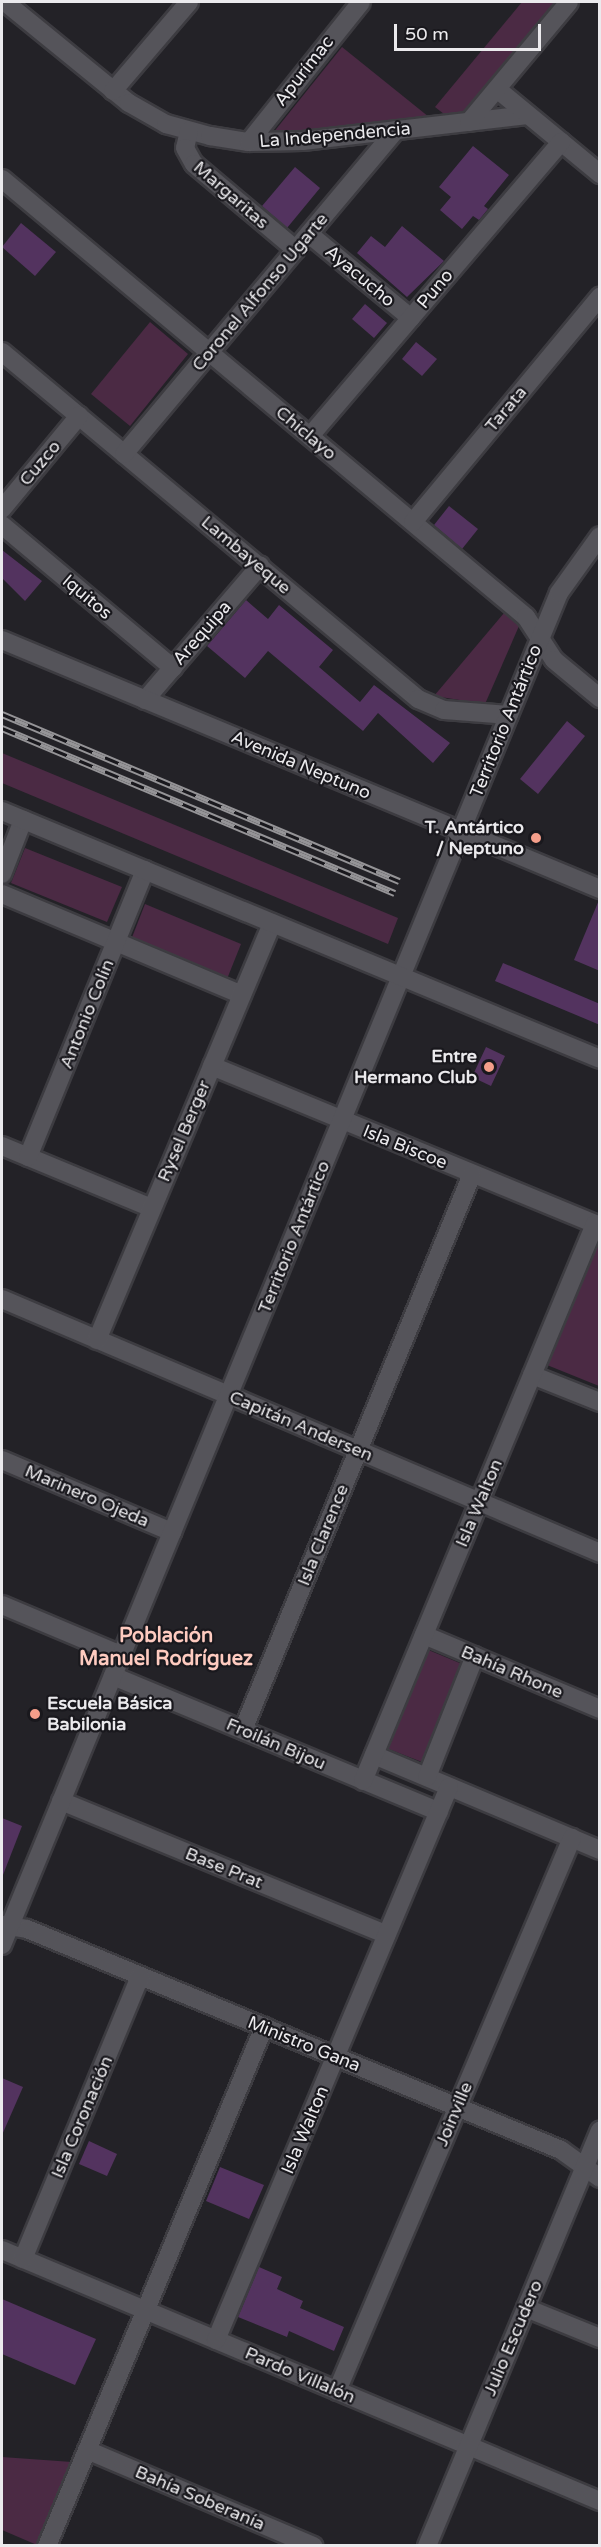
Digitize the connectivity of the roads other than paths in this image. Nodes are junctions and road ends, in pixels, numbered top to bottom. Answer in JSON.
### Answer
{"nodes":[{"id":1,"x":189,"y":2,"type":"edge"},
{"id":2,"x":361,"y":2,"type":"edge"},
{"id":3,"x":569,"y":2,"type":"edge"},
{"id":4,"x":16,"y":5,"type":"edge"},
{"id":5,"x":496,"y":89,"type":"junction"},
{"id":6,"x":113,"y":91,"type":"junction"},
{"id":7,"x":528,"y":115,"type":"junction"},
{"id":8,"x":469,"y":122,"type":"junction"},
{"id":9,"x":396,"y":130,"type":"junction"},
{"id":10,"x":189,"y":131,"type":"junction"},
{"id":11,"x":249,"y":142,"type":"junction"},
{"id":12,"x":561,"y":142,"type":"junction"},
{"id":13,"x":600,"y":174,"type":"edge"},
{"id":14,"x":2,"y":179,"type":"edge"},
{"id":15,"x":309,"y":234,"type":"junction"},
{"id":16,"x":296,"y":250,"type":"junction"},
{"id":17,"x":600,"y":297,"type":"edge"},
{"id":18,"x":411,"y":318,"type":"junction"},
{"id":19,"x":2,"y":352,"type":"edge"},
{"id":20,"x":210,"y":353,"type":"junction"},
{"id":21,"x":79,"y":416,"type":"junction"},
{"id":22,"x":310,"y":436,"type":"junction"},
{"id":23,"x":124,"y":454,"type":"junction"},
{"id":24,"x":2,"y":509,"type":"edge"},
{"id":25,"x":413,"y":522,"type":"junction"},
{"id":26,"x":2,"y":525,"type":"edge"},
{"id":27,"x":600,"y":536,"type":"edge"},
{"id":28,"x":260,"y":566,"type":"junction"},
{"id":29,"x":540,"y":638,"type":"junction"},
{"id":30,"x":2,"y":640,"type":"edge"},
{"id":31,"x":172,"y":668,"type":"junction"},
{"id":32,"x":600,"y":698,"type":"edge"},
{"id":33,"x":145,"y":700,"type":"junction"},
{"id":34,"x":509,"y":715,"type":"junction"},
{"id":35,"x":2,"y":811,"type":"edge"},
{"id":36,"x":23,"y":820,"type":"junction"},
{"id":37,"x":461,"y":832,"type":"junction"},
{"id":38,"x":145,"y":870,"type":"junction"},
{"id":39,"x":2,"y":874,"type":"edge"},
{"id":40,"x":600,"y":889,"type":"edge"},
{"id":41,"x":2,"y":894,"type":"edge"},
{"id":42,"x":272,"y":923,"type":"junction"},
{"id":43,"x":116,"y":942,"type":"junction"},
{"id":44,"x":401,"y":977,"type":"junction"},
{"id":45,"x":242,"y":995,"type":"junction"},
{"id":46,"x":600,"y":1059,"type":"edge"},
{"id":47,"x":212,"y":1066,"type":"junction"},
{"id":48,"x":342,"y":1120,"type":"junction"},
{"id":49,"x":2,"y":1146,"type":"edge"},
{"id":50,"x":28,"y":1157,"type":"junction"},
{"id":51,"x":472,"y":1174,"type":"junction"},
{"id":52,"x":152,"y":1208,"type":"junction"},
{"id":53,"x":597,"y":1225,"type":"edge"},
{"id":54,"x":2,"y":1299,"type":"edge"},
{"id":55,"x":97,"y":1340,"type":"junction"},
{"id":56,"x":532,"y":1375,"type":"junction"},
{"id":57,"x":228,"y":1395,"type":"junction"},
{"id":58,"x":600,"y":1402,"type":"edge"},
{"id":59,"x":358,"y":1450,"type":"junction"},
{"id":60,"x":2,"y":1460,"type":"edge"},
{"id":61,"x":479,"y":1502,"type":"junction"},
{"id":62,"x":172,"y":1532,"type":"junction"},
{"id":63,"x":600,"y":1553,"type":"edge"},
{"id":64,"x":2,"y":1605,"type":"edge"},
{"id":65,"x":424,"y":1635,"type":"junction"},
{"id":66,"x":121,"y":1655,"type":"junction"},
{"id":67,"x":475,"y":1656,"type":"junction"},
{"id":68,"x":113,"y":1676,"type":"junction"},
{"id":69,"x":600,"y":1709,"type":"edge"},
{"id":70,"x":243,"y":1730,"type":"junction"},
{"id":71,"x":374,"y":1755,"type":"junction"},
{"id":72,"x":427,"y":1777,"type":"junction"},
{"id":73,"x":363,"y":1781,"type":"junction"},
{"id":74,"x":449,"y":1787,"type":"junction"},
{"id":75,"x":61,"y":1801,"type":"junction"},
{"id":76,"x":439,"y":1812,"type":"junction"},
{"id":77,"x":572,"y":1838,"type":"junction"},
{"id":78,"x":600,"y":1850,"type":"edge"},
{"id":79,"x":6,"y":1926,"type":"edge"},
{"id":80,"x":387,"y":1935,"type":"junction"},
{"id":81,"x":2,"y":1945,"type":"edge"},
{"id":82,"x":140,"y":1976,"type":"junction"},
{"id":83,"x":264,"y":2027,"type":"junction"},
{"id":84,"x":335,"y":2057,"type":"junction"},
{"id":85,"x":457,"y":2108,"type":"junction"},
{"id":86,"x":600,"y":2132,"type":"edge"},
{"id":87,"x":585,"y":2167,"type":"junction"},
{"id":88,"x":600,"y":2178,"type":"edge"},
{"id":89,"x":2,"y":2250,"type":"edge"},
{"id":90,"x":23,"y":2259,"type":"junction"},
{"id":91,"x":526,"y":2308,"type":"junction"},
{"id":92,"x":146,"y":2310,"type":"junction"},
{"id":93,"x":600,"y":2338,"type":"edge"},
{"id":94,"x":216,"y":2340,"type":"junction"},
{"id":95,"x":337,"y":2391,"type":"junction"},
{"id":96,"x":468,"y":2446,"type":"junction"},
{"id":97,"x":87,"y":2450,"type":"junction"},
{"id":98,"x":600,"y":2501,"type":"edge"},
{"id":99,"x":47,"y":2546,"type":"edge"},
{"id":100,"x":313,"y":2546,"type":"edge"},
{"id":101,"x":427,"y":2546,"type":"edge"}],
"edges":[{"from":1,"to":6,"type":"street"},
{"from":2,"to":11,"type":"street","name":"Apurímac"},
{"from":3,"to":5,"type":"street"},
{"from":4,"to":6,"type":"street","name":"La Independencia"},
{"from":5,"to":7,"type":"street"},
{"from":5,"to":8,"type":"street"},
{"from":6,"to":10,"type":"street","name":"La Independencia"},
{"from":7,"to":8,"type":"street","name":"La Independencia"},
{"from":7,"to":12,"type":"street"},
{"from":8,"to":9,"type":"street","name":"La Independencia"},
{"from":9,"to":11,"type":"street","name":"La Independencia"},
{"from":9,"to":15,"type":"street","name":"Coronel Alfonso Ugarte"},
{"from":10,"to":11,"type":"street","name":"La Independencia"},
{"from":10,"to":16,"type":"street","name":"Margaritas"},
{"from":12,"to":13,"type":"street"},
{"from":12,"to":18,"type":"street","name":"Puno"},
{"from":14,"to":20,"type":"street","name":"Chiclayo"},
{"from":15,"to":16,"type":"street","name":"Coronel Alfonso Ugarte"},
{"from":15,"to":18,"type":"street","name":"Ayacucho"},
{"from":16,"to":20,"type":"street","name":"Coronel Alfonso Ugarte"},
{"from":17,"to":25,"type":"street","name":"Tarata"},
{"from":18,"to":22,"type":"street","name":"Puno"},
{"from":19,"to":21,"type":"street","name":"Lambayeque"},
{"from":20,"to":22,"type":"street","name":"Chiclayo"},
{"from":20,"to":23,"type":"street","name":"Coronel Alfonso Ugarte"},
{"from":21,"to":23,"type":"street","name":"Lambayeque"},
{"from":21,"to":24,"type":"street","name":"Cuzco"},
{"from":22,"to":25,"type":"street","name":"Chiclayo"},
{"from":23,"to":28,"type":"street","name":"Lambayeque"},
{"from":25,"to":29,"type":"street","name":"Chiclayo"},
{"from":26,"to":31,"type":"street","name":"Iquitos"},
{"from":27,"to":29,"type":"street","name":"Territorio Antártico"},
{"from":28,"to":31,"type":"street","name":"Arequipa"},
{"from":28,"to":34,"type":"street","name":"Lambayeque"},
{"from":29,"to":32,"type":"street","name":"Chiclayo"},
{"from":29,"to":34,"type":"street","name":"Territorio Antártico"},
{"from":30,"to":33,"type":"street","name":"Avenida Neptuno"},
{"from":31,"to":33,"type":"street","name":"Arequipa"},
{"from":33,"to":37,"type":"street","name":"Avenida Neptuno"},
{"from":34,"to":37,"type":"street","name":"Territorio Antártico"},
{"from":35,"to":36,"type":"street"},
{"from":36,"to":38,"type":"street"},
{"from":36,"to":39,"type":"street"},
{"from":37,"to":40,"type":"street","name":"Avenida Neptuno"},
{"from":37,"to":44,"type":"street","name":"Territorio Antártico"},
{"from":38,"to":42,"type":"street"},
{"from":38,"to":43,"type":"street","name":"Antonio Colín"},
{"from":41,"to":43,"type":"street"},
{"from":42,"to":44,"type":"street"},
{"from":42,"to":45,"type":"street","name":"Rysel Berger"},
{"from":43,"to":45,"type":"street"},
{"from":43,"to":50,"type":"street","name":"Antonio Colín"},
{"from":44,"to":46,"type":"street"},
{"from":44,"to":48,"type":"street","name":"Territorio Antártico"},
{"from":45,"to":47,"type":"street","name":"Rysel Berger"},
{"from":47,"to":48,"type":"street","name":"Isla Biscoe"},
{"from":47,"to":52,"type":"street","name":"Rysel Berger"},
{"from":48,"to":51,"type":"street","name":"Isla Biscoe"},
{"from":48,"to":57,"type":"street","name":"Territorio Antártico"},
{"from":49,"to":50,"type":"street"},
{"from":50,"to":52,"type":"street"},
{"from":51,"to":53,"type":"street","name":"Isla Biscoe"},
{"from":51,"to":59,"type":"street","name":"Isla Clarence"},
{"from":52,"to":55,"type":"street","name":"Rysel Berger"},
{"from":53,"to":56,"type":"street","name":"Isla Walton"},
{"from":54,"to":55,"type":"street","name":"Capitán Andersen"},
{"from":55,"to":57,"type":"street","name":"Capitán Andersen"},
{"from":56,"to":58,"type":"street"},
{"from":56,"to":61,"type":"street","name":"Isla Walton"},
{"from":57,"to":59,"type":"street","name":"Capitán Andersen"},
{"from":57,"to":62,"type":"street","name":"Territorio Antártico"},
{"from":59,"to":61,"type":"street","name":"Capitán Andersen"},
{"from":59,"to":70,"type":"street","name":"Isla Clarence"},
{"from":60,"to":62,"type":"street","name":"Marinero Ojeda"},
{"from":61,"to":63,"type":"street","name":"Capitán Andersen"},
{"from":61,"to":65,"type":"street","name":"Isla Walton"},
{"from":62,"to":66,"type":"street","name":"Territorio Antártico"},
{"from":64,"to":66,"type":"street"},
{"from":65,"to":67,"type":"street","name":"Bahía Rhone"},
{"from":65,"to":71,"type":"street","name":"Isla Walton"},
{"from":66,"to":68,"type":"street","name":"Territorio Antártico"},
{"from":67,"to":69,"type":"street","name":"Bahía Rhone"},
{"from":67,"to":72,"type":"street"},
{"from":68,"to":70,"type":"street","name":"Froilán Bijou"},
{"from":68,"to":75,"type":"street","name":"Territorio Antártico"},
{"from":70,"to":73,"type":"street","name":"Froilán Bijou"},
{"from":71,"to":72,"type":"street"},
{"from":71,"to":73,"type":"street","name":"Isla Walton"},
{"from":72,"to":74,"type":"street"},
{"from":73,"to":76,"type":"street","name":"Froilán Bijou"},
{"from":74,"to":76,"type":"street","name":"Isla Walton"},
{"from":74,"to":77,"type":"street"},
{"from":75,"to":79,"type":"street","name":"Territorio Antártico"},
{"from":75,"to":80,"type":"street","name":"Base Prat"},
{"from":76,"to":80,"type":"street","name":"Isla Walton"},
{"from":77,"to":78,"type":"street"},
{"from":77,"to":85,"type":"street","name":"Joinville"},
{"from":79,"to":81,"type":"street","name":"Territorio Antártico"},
{"from":79,"to":82,"type":"street","name":"Ministro Gana"},
{"from":80,"to":84,"type":"street","name":"Isla Walton"},
{"from":82,"to":83,"type":"street","name":"Ministro Gana"},
{"from":82,"to":90,"type":"street","name":"Isla Coronación"},
{"from":83,"to":84,"type":"street","name":"Ministro Gana"},
{"from":83,"to":92,"type":"street"},
{"from":84,"to":85,"type":"street","name":"Ministro Gana"},
{"from":84,"to":94,"type":"street","name":"Isla Walton"},
{"from":85,"to":87,"type":"street","name":"Ministro Gana"},
{"from":85,"to":95,"type":"street","name":"Joinville"},
{"from":86,"to":87,"type":"street","name":"Julio Escudero"},
{"from":87,"to":88,"type":"street","name":"Ministro Gana"},
{"from":87,"to":91,"type":"street","name":"Julio Escudero"},
{"from":89,"to":90,"type":"street","name":"Pardo Villalón"},
{"from":90,"to":92,"type":"street","name":"Pardo Villalón"},
{"from":91,"to":93,"type":"street"},
{"from":91,"to":96,"type":"street","name":"Julio Escudero"},
{"from":92,"to":94,"type":"street","name":"Pardo Villalón"},
{"from":92,"to":97,"type":"street"},
{"from":94,"to":95,"type":"street","name":"Pardo Villalón"},
{"from":95,"to":96,"type":"street","name":"Pardo Villalón"},
{"from":96,"to":98,"type":"street","name":"Pardo Villalón"},
{"from":96,"to":101,"type":"street","name":"Julio Escudero"},
{"from":97,"to":99,"type":"street"},
{"from":97,"to":100,"type":"street","name":"Bahía Soberanía"}]}
